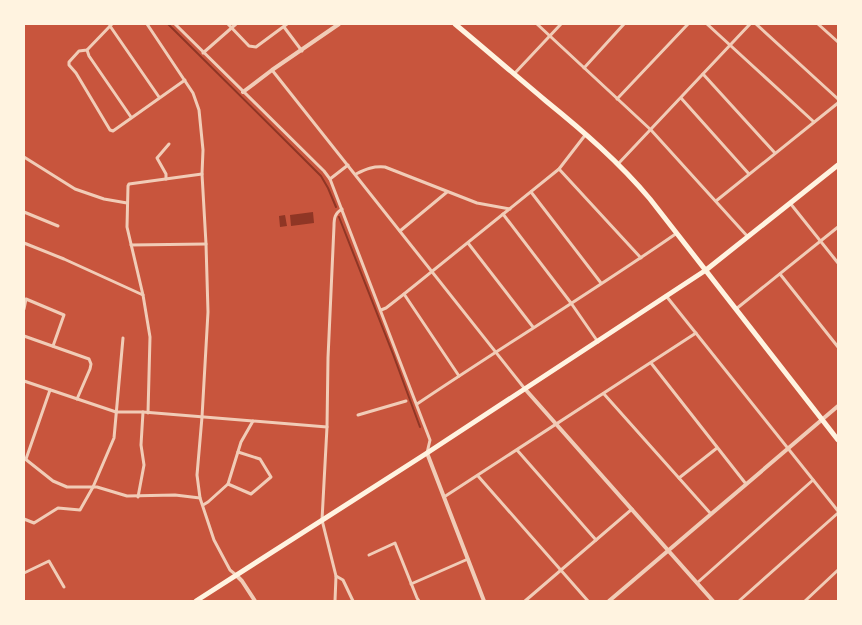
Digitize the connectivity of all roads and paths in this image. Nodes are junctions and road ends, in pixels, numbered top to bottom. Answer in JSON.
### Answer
{"nodes":[{"id":1,"x":147,"y":24,"type":"edge"},
{"id":2,"x":174,"y":24,"type":"edge"},
{"id":3,"x":228,"y":24,"type":"edge"},
{"id":4,"x":236,"y":24,"type":"edge"},
{"id":5,"x":287,"y":24,"type":"edge"},
{"id":6,"x":339,"y":24,"type":"edge"},
{"id":7,"x":454,"y":24,"type":"edge"},
{"id":8,"x":537,"y":24,"type":"edge"},
{"id":9,"x":561,"y":24,"type":"edge"},
{"id":10,"x":624,"y":24,"type":"edge"},
{"id":11,"x":688,"y":24,"type":"edge"},
{"id":12,"x":707,"y":24,"type":"edge"},
{"id":13,"x":750,"y":24,"type":"edge"},
{"id":14,"x":756,"y":24,"type":"edge"},
{"id":15,"x":818,"y":24,"type":"edge"},
{"id":16,"x":111,"y":25,"type":"edge"},
{"id":17,"x":284,"y":27,"type":"junction"},
{"id":18,"x":232,"y":28,"type":"junction"},
{"id":19,"x":550,"y":36,"type":"junction"},
{"id":20,"x":838,"y":42,"type":"edge"},
{"id":21,"x":730,"y":45,"type":"junction"},
{"id":22,"x":87,"y":50,"type":"junction"},
{"id":23,"x":302,"y":51,"type":"junction"},
{"id":24,"x":204,"y":53,"type":"junction"},
{"id":25,"x":584,"y":68,"type":"junction"},
{"id":26,"x":272,"y":70,"type":"junction"},
{"id":27,"x":514,"y":74,"type":"junction"},
{"id":28,"x":703,"y":74,"type":"junction"},
{"id":29,"x":185,"y":80,"type":"junction"},
{"id":30,"x":244,"y":92,"type":"junction"},
{"id":31,"x":159,"y":97,"type":"junction"},
{"id":32,"x":681,"y":98,"type":"junction"},
{"id":33,"x":617,"y":99,"type":"junction"},
{"id":34,"x":838,"y":99,"type":"edge"},
{"id":35,"x":838,"y":103,"type":"edge"},
{"id":36,"x":131,"y":117,"type":"junction"},
{"id":37,"x":814,"y":122,"type":"junction"},
{"id":38,"x":650,"y":130,"type":"junction"},
{"id":39,"x":586,"y":134,"type":"junction"},
{"id":40,"x":169,"y":144,"type":"dead end"},
{"id":41,"x":775,"y":153,"type":"junction"},
{"id":42,"x":24,"y":157,"type":"edge"},
{"id":43,"x":618,"y":164,"type":"junction"},
{"id":44,"x":838,"y":165,"type":"edge"},
{"id":45,"x":348,"y":166,"type":"junction"},
{"id":46,"x":559,"y":169,"type":"junction"},
{"id":47,"x":202,"y":174,"type":"junction"},
{"id":48,"x":356,"y":174,"type":"junction"},
{"id":49,"x":749,"y":174,"type":"junction"},
{"id":50,"x":166,"y":179,"type":"junction"},
{"id":51,"x":330,"y":179,"type":"junction"},
{"id":52,"x":447,"y":192,"type":"junction"},
{"id":53,"x":531,"y":192,"type":"junction"},
{"id":54,"x":716,"y":200,"type":"junction"},
{"id":55,"x":127,"y":203,"type":"junction"},
{"id":56,"x":790,"y":203,"type":"junction"},
{"id":57,"x":342,"y":209,"type":"junction"},
{"id":58,"x":510,"y":209,"type":"junction"},
{"id":59,"x":24,"y":212,"type":"edge"},
{"id":60,"x":503,"y":214,"type":"junction"},
{"id":61,"x":58,"y":226,"type":"dead end"},
{"id":62,"x":838,"y":227,"type":"edge"},
{"id":63,"x":400,"y":231,"type":"junction"},
{"id":64,"x":677,"y":233,"type":"junction"},
{"id":65,"x":748,"y":237,"type":"junction"},
{"id":66,"x":820,"y":241,"type":"junction"},
{"id":67,"x":24,"y":242,"type":"edge"},
{"id":68,"x":468,"y":243,"type":"junction"},
{"id":69,"x":206,"y":244,"type":"junction"},
{"id":70,"x":131,"y":245,"type":"junction"},
{"id":71,"x":641,"y":258,"type":"junction"},
{"id":72,"x":838,"y":263,"type":"edge"},
{"id":73,"x":706,"y":270,"type":"junction"},
{"id":74,"x":432,"y":271,"type":"junction"},
{"id":75,"x":780,"y":274,"type":"junction"},
{"id":76,"x":601,"y":284,"type":"junction"},
{"id":77,"x":404,"y":294,"type":"junction"},
{"id":78,"x":143,"y":295,"type":"junction"},
{"id":79,"x":667,"y":297,"type":"junction"},
{"id":80,"x":571,"y":303,"type":"junction"},
{"id":81,"x":24,"y":309,"type":"edge"},
{"id":82,"x":736,"y":309,"type":"junction"},
{"id":83,"x":381,"y":310,"type":"junction"},
{"id":84,"x":533,"y":327,"type":"junction"},
{"id":85,"x":696,"y":333,"type":"junction"},
{"id":86,"x":24,"y":336,"type":"edge"},
{"id":87,"x":123,"y":338,"type":"dead end"},
{"id":88,"x":598,"y":342,"type":"junction"},
{"id":89,"x":53,"y":346,"type":"junction"},
{"id":90,"x":838,"y":347,"type":"edge"},
{"id":91,"x":495,"y":351,"type":"junction"},
{"id":92,"x":651,"y":363,"type":"junction"},
{"id":93,"x":459,"y":376,"type":"junction"},
{"id":94,"x":24,"y":382,"type":"edge"},
{"id":95,"x":525,"y":389,"type":"junction"},
{"id":96,"x":50,"y":390,"type":"junction"},
{"id":97,"x":604,"y":394,"type":"junction"},
{"id":98,"x":77,"y":399,"type":"junction"},
{"id":99,"x":406,"y":401,"type":"dead end"},
{"id":100,"x":417,"y":404,"type":"junction"},
{"id":101,"x":838,"y":406,"type":"edge"},
{"id":102,"x":116,"y":412,"type":"junction"},
{"id":103,"x":142,"y":412,"type":"junction"},
{"id":104,"x":148,"y":413,"type":"junction"},
{"id":105,"x":358,"y":415,"type":"dead end"},
{"id":106,"x":202,"y":417,"type":"junction"},
{"id":107,"x":822,"y":420,"type":"junction"},
{"id":108,"x":253,"y":421,"type":"junction"},
{"id":109,"x":556,"y":424,"type":"junction"},
{"id":110,"x":327,"y":427,"type":"junction"},
{"id":111,"x":838,"y":440,"type":"edge"},
{"id":112,"x":717,"y":448,"type":"junction"},
{"id":113,"x":788,"y":448,"type":"junction"},
{"id":114,"x":517,"y":450,"type":"junction"},
{"id":115,"x":238,"y":452,"type":"junction"},
{"id":116,"x":427,"y":453,"type":"junction"},
{"id":117,"x":25,"y":459,"type":"edge"},
{"id":118,"x":478,"y":476,"type":"junction"},
{"id":119,"x":679,"y":478,"type":"junction"},
{"id":120,"x":813,"y":480,"type":"junction"},
{"id":121,"x":228,"y":484,"type":"junction"},
{"id":122,"x":746,"y":484,"type":"junction"},
{"id":123,"x":93,"y":487,"type":"junction"},
{"id":124,"x":138,"y":497,"type":"junction"},
{"id":125,"x":444,"y":497,"type":"junction"},
{"id":126,"x":200,"y":498,"type":"junction"},
{"id":127,"x":203,"y":505,"type":"junction"},
{"id":128,"x":632,"y":509,"type":"junction"},
{"id":129,"x":838,"y":512,"type":"edge"},
{"id":130,"x":711,"y":514,"type":"junction"},
{"id":131,"x":24,"y":519,"type":"edge"},
{"id":132,"x":322,"y":520,"type":"junction"},
{"id":133,"x":596,"y":540,"type":"junction"},
{"id":134,"x":668,"y":551,"type":"junction"},
{"id":135,"x":369,"y":555,"type":"dead end"},
{"id":136,"x":468,"y":560,"type":"junction"},
{"id":137,"x":561,"y":570,"type":"junction"},
{"id":138,"x":838,"y":570,"type":"edge"},
{"id":139,"x":24,"y":573,"type":"edge"},
{"id":140,"x":236,"y":575,"type":"junction"},
{"id":141,"x":336,"y":576,"type":"junction"},
{"id":142,"x":697,"y":583,"type":"junction"},
{"id":143,"x":411,"y":584,"type":"junction"},
{"id":144,"x":64,"y":586,"type":"dead end"},
{"id":145,"x":196,"y":601,"type":"edge"},
{"id":146,"x":255,"y":601,"type":"edge"},
{"id":147,"x":334,"y":601,"type":"edge"},
{"id":148,"x":353,"y":601,"type":"edge"},
{"id":149,"x":419,"y":601,"type":"edge"},
{"id":150,"x":484,"y":601,"type":"edge"},
{"id":151,"x":525,"y":601,"type":"edge"},
{"id":152,"x":588,"y":601,"type":"edge"},
{"id":153,"x":609,"y":601,"type":"edge"},
{"id":154,"x":713,"y":601,"type":"edge"},
{"id":155,"x":739,"y":601,"type":"edge"},
{"id":156,"x":805,"y":601,"type":"edge"}],
"edges":[{"from":1,"to":29,"type":"street"},
{"from":2,"to":24,"type":"street"},
{"from":3,"to":18,"type":"street"},
{"from":4,"to":18,"type":"street"},
{"from":5,"to":17,"type":"street"},
{"from":6,"to":23,"type":"street"},
{"from":7,"to":27,"type":"main road"},
{"from":8,"to":19,"type":"street"},
{"from":9,"to":19,"type":"street"},
{"from":10,"to":25,"type":"street"},
{"from":11,"to":33,"type":"street"},
{"from":12,"to":21,"type":"street"},
{"from":13,"to":21,"type":"street"},
{"from":14,"to":34,"type":"street"},
{"from":15,"to":20,"type":"street"},
{"from":16,"to":22,"type":"street"},
{"from":16,"to":31,"type":"street"},
{"from":17,"to":18,"type":"street"},
{"from":17,"to":23,"type":"street"},
{"from":18,"to":24,"type":"street"},
{"from":19,"to":25,"type":"street"},
{"from":19,"to":27,"type":"street"},
{"from":21,"to":28,"type":"street"},
{"from":21,"to":37,"type":"street"},
{"from":22,"to":36,"type":"street"},
{"from":22,"to":36,"type":"street"},
{"from":23,"to":26,"type":"street"},
{"from":24,"to":30,"type":"street"},
{"from":25,"to":33,"type":"street"},
{"from":26,"to":30,"type":"street"},
{"from":26,"to":45,"type":"street"},
{"from":27,"to":39,"type":"main road"},
{"from":28,"to":32,"type":"street"},
{"from":28,"to":41,"type":"street"},
{"from":29,"to":31,"type":"street"},
{"from":29,"to":47,"type":"street"},
{"from":30,"to":51,"type":"street"},
{"from":31,"to":36,"type":"street"},
{"from":32,"to":38,"type":"street"},
{"from":32,"to":49,"type":"street"},
{"from":33,"to":38,"type":"street"},
{"from":35,"to":37,"type":"street"},
{"from":37,"to":41,"type":"street"},
{"from":38,"to":43,"type":"street"},
{"from":38,"to":54,"type":"street"},
{"from":39,"to":43,"type":"main road"},
{"from":39,"to":46,"type":"street"},
{"from":40,"to":50,"type":"street"},
{"from":41,"to":49,"type":"street"},
{"from":42,"to":55,"type":"street"},
{"from":43,"to":64,"type":"main road"},
{"from":44,"to":56,"type":"main road"},
{"from":45,"to":48,"type":"street"},
{"from":45,"to":51,"type":"street"},
{"from":46,"to":53,"type":"street"},
{"from":46,"to":71,"type":"street"},
{"from":47,"to":50,"type":"street"},
{"from":47,"to":69,"type":"street"},
{"from":48,"to":52,"type":"street"},
{"from":48,"to":63,"type":"street"},
{"from":49,"to":54,"type":"street"},
{"from":50,"to":55,"type":"street"},
{"from":51,"to":57,"type":"street"},
{"from":52,"to":58,"type":"street"},
{"from":52,"to":63,"type":"street"},
{"from":53,"to":58,"type":"street"},
{"from":53,"to":76,"type":"street"},
{"from":54,"to":65,"type":"street"},
{"from":55,"to":70,"type":"street"},
{"from":56,"to":65,"type":"main road"},
{"from":56,"to":66,"type":"street"},
{"from":57,"to":83,"type":"street"},
{"from":57,"to":110,"type":"street"},
{"from":58,"to":60,"type":"street"},
{"from":59,"to":61,"type":"street"},
{"from":60,"to":68,"type":"street"},
{"from":60,"to":80,"type":"street"},
{"from":62,"to":66,"type":"street"},
{"from":63,"to":74,"type":"street"},
{"from":64,"to":71,"type":"street"},
{"from":64,"to":73,"type":"main road"},
{"from":65,"to":73,"type":"main road"},
{"from":66,"to":72,"type":"street"},
{"from":66,"to":75,"type":"street"},
{"from":67,"to":78,"type":"street"},
{"from":68,"to":74,"type":"street"},
{"from":68,"to":84,"type":"street"},
{"from":69,"to":70,"type":"street"},
{"from":69,"to":106,"type":"street"},
{"from":70,"to":78,"type":"street"},
{"from":71,"to":76,"type":"street"},
{"from":73,"to":79,"type":"main road"},
{"from":73,"to":82,"type":"main road"},
{"from":74,"to":77,"type":"street"},
{"from":74,"to":91,"type":"street"},
{"from":75,"to":82,"type":"street"},
{"from":75,"to":90,"type":"street"},
{"from":76,"to":80,"type":"street"},
{"from":77,"to":83,"type":"street"},
{"from":77,"to":93,"type":"street"},
{"from":78,"to":104,"type":"street"},
{"from":79,"to":85,"type":"street"},
{"from":79,"to":88,"type":"main road"},
{"from":80,"to":84,"type":"street"},
{"from":80,"to":88,"type":"street"},
{"from":81,"to":89,"type":"street"},
{"from":82,"to":107,"type":"main road"},
{"from":83,"to":100,"type":"street"},
{"from":84,"to":91,"type":"street"},
{"from":85,"to":92,"type":"street"},
{"from":85,"to":113,"type":"street"},
{"from":86,"to":89,"type":"street"},
{"from":87,"to":102,"type":"street"},
{"from":88,"to":95,"type":"main road"},
{"from":89,"to":98,"type":"street"},
{"from":91,"to":93,"type":"street"},
{"from":91,"to":95,"type":"street"},
{"from":92,"to":97,"type":"street"},
{"from":92,"to":112,"type":"street"},
{"from":93,"to":100,"type":"street"},
{"from":94,"to":96,"type":"street"},
{"from":95,"to":109,"type":"street"},
{"from":95,"to":116,"type":"main road"},
{"from":96,"to":98,"type":"street"},
{"from":96,"to":117,"type":"street"},
{"from":97,"to":109,"type":"street"},
{"from":97,"to":119,"type":"street"},
{"from":98,"to":102,"type":"street"},
{"from":99,"to":105,"type":"street"},
{"from":100,"to":116,"type":"street"},
{"from":101,"to":107,"type":"street"},
{"from":102,"to":103,"type":"street"},
{"from":102,"to":123,"type":"street"},
{"from":103,"to":104,"type":"street"},
{"from":103,"to":124,"type":"street"},
{"from":104,"to":106,"type":"street"},
{"from":106,"to":108,"type":"street"},
{"from":106,"to":126,"type":"street"},
{"from":107,"to":111,"type":"main road"},
{"from":107,"to":113,"type":"street"},
{"from":108,"to":110,"type":"street"},
{"from":108,"to":115,"type":"street"},
{"from":109,"to":114,"type":"street"},
{"from":109,"to":128,"type":"street"},
{"from":110,"to":132,"type":"street"},
{"from":112,"to":119,"type":"street"},
{"from":112,"to":122,"type":"street"},
{"from":113,"to":120,"type":"street"},
{"from":113,"to":122,"type":"street"},
{"from":114,"to":118,"type":"street"},
{"from":114,"to":133,"type":"street"},
{"from":115,"to":121,"type":"street"},
{"from":115,"to":121,"type":"street"},
{"from":116,"to":125,"type":"street"},
{"from":116,"to":132,"type":"main road"},
{"from":117,"to":123,"type":"street"},
{"from":118,"to":125,"type":"street"},
{"from":118,"to":137,"type":"street"},
{"from":119,"to":130,"type":"street"},
{"from":120,"to":129,"type":"street"},
{"from":120,"to":142,"type":"street"},
{"from":121,"to":127,"type":"street"},
{"from":122,"to":130,"type":"street"},
{"from":123,"to":124,"type":"street"},
{"from":123,"to":131,"type":"street"},
{"from":124,"to":126,"type":"street"},
{"from":125,"to":136,"type":"street"},
{"from":126,"to":127,"type":"street"},
{"from":127,"to":140,"type":"street"},
{"from":128,"to":133,"type":"street"},
{"from":128,"to":134,"type":"street"},
{"from":129,"to":155,"type":"street"},
{"from":130,"to":134,"type":"street"},
{"from":132,"to":140,"type":"main road"},
{"from":132,"to":141,"type":"street"},
{"from":133,"to":137,"type":"street"},
{"from":134,"to":142,"type":"street"},
{"from":134,"to":153,"type":"street"},
{"from":135,"to":143,"type":"street"},
{"from":136,"to":143,"type":"street"},
{"from":136,"to":150,"type":"street"},
{"from":137,"to":151,"type":"street"},
{"from":137,"to":152,"type":"street"},
{"from":138,"to":156,"type":"street"},
{"from":139,"to":144,"type":"street"},
{"from":140,"to":145,"type":"main road"},
{"from":140,"to":146,"type":"street"},
{"from":141,"to":147,"type":"street"},
{"from":141,"to":148,"type":"street"},
{"from":142,"to":154,"type":"street"},
{"from":143,"to":149,"type":"street"}]}
